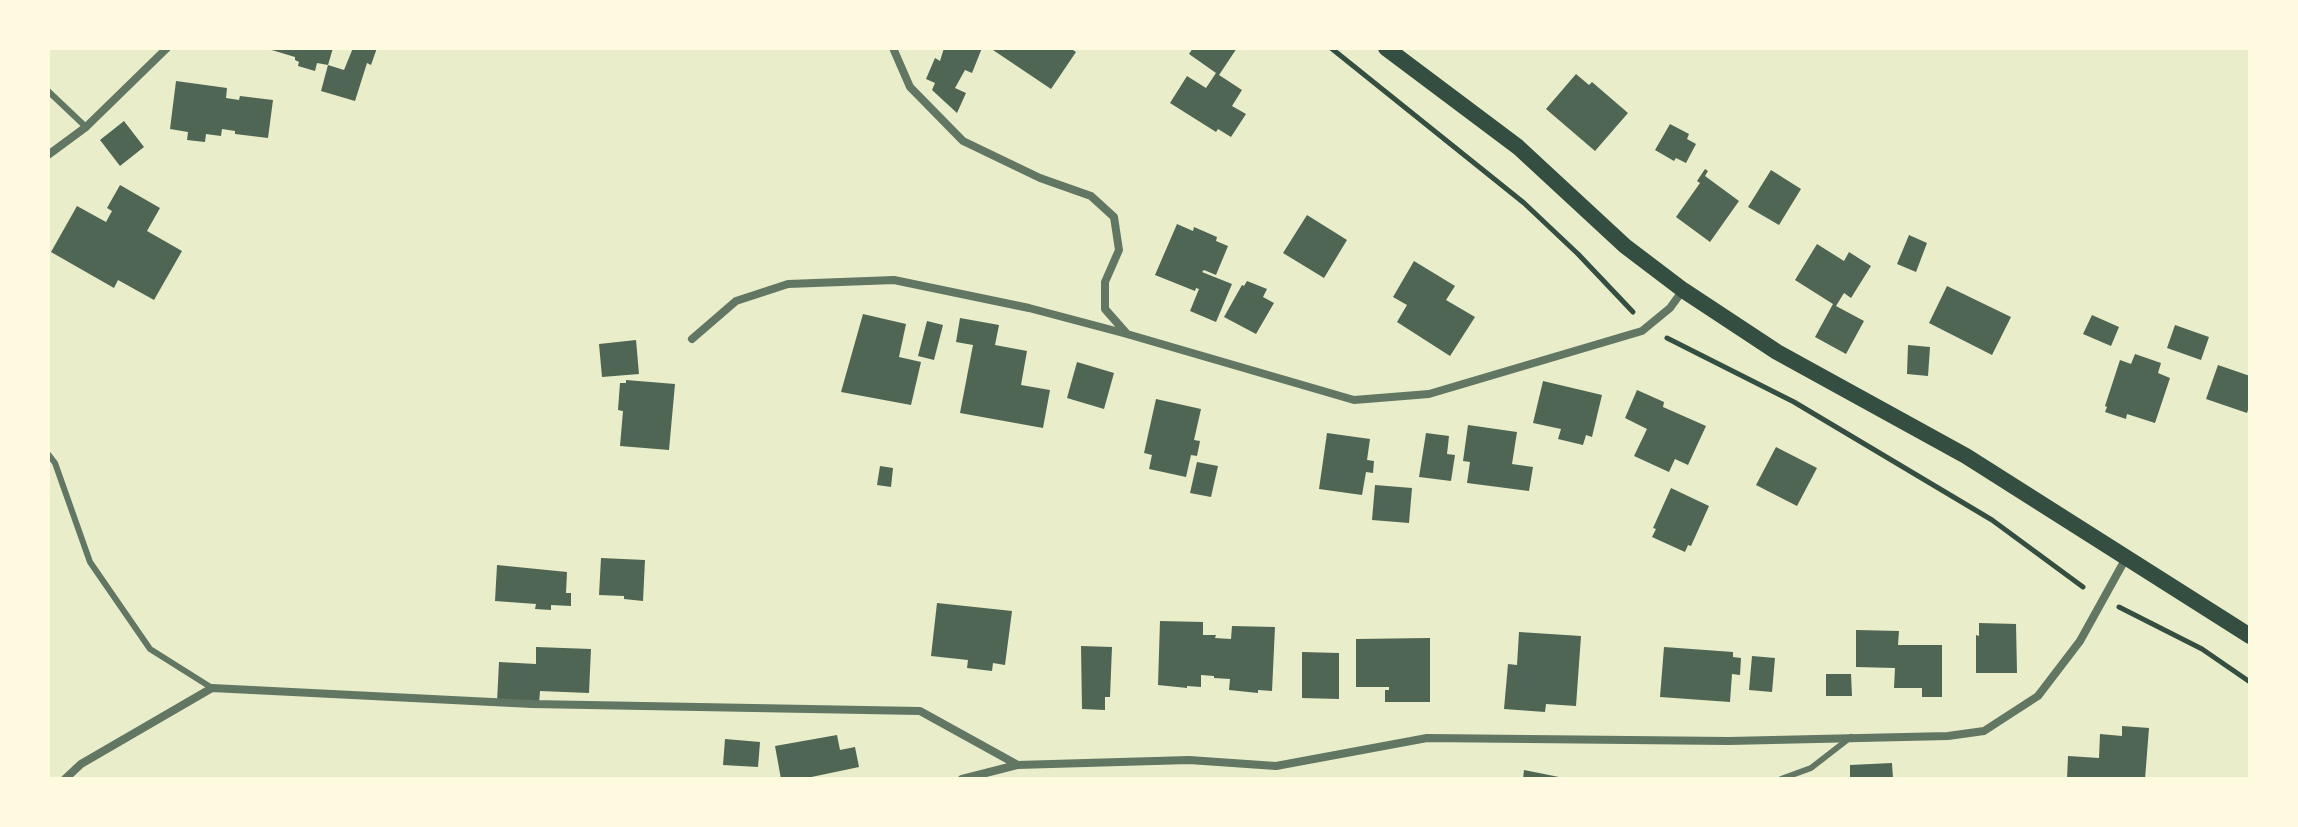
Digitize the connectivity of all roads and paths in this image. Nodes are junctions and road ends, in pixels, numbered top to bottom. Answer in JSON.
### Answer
{"nodes":[{"id":1,"x":167,"y":48,"type":"edge"},
{"id":2,"x":893,"y":48,"type":"edge"},
{"id":3,"x":1331,"y":48,"type":"edge"},
{"id":4,"x":1386,"y":48,"type":"edge"},
{"id":5,"x":48,"y":91,"type":"edge"},
{"id":6,"x":86,"y":127,"type":"junction"},
{"id":7,"x":48,"y":155,"type":"edge"},
{"id":8,"x":1683,"y":290,"type":"junction"},
{"id":9,"x":1634,"y":312,"type":"dead end"},
{"id":10,"x":1127,"y":334,"type":"junction"},
{"id":11,"x":1667,"y":338,"type":"dead end"},
{"id":12,"x":692,"y":339,"type":"dead end"},
{"id":13,"x":48,"y":454,"type":"edge"},
{"id":14,"x":2126,"y":557,"type":"junction"},
{"id":15,"x":2083,"y":587,"type":"dead end"},
{"id":16,"x":2119,"y":607,"type":"dead end"},
{"id":17,"x":2250,"y":636,"type":"edge"},
{"id":18,"x":2250,"y":682,"type":"edge"},
{"id":19,"x":212,"y":688,"type":"junction"},
{"id":20,"x":1851,"y":737,"type":"junction"},
{"id":21,"x":1017,"y":765,"type":"junction"},
{"id":22,"x":65,"y":779,"type":"edge"},
{"id":23,"x":962,"y":779,"type":"edge"},
{"id":24,"x":1781,"y":779,"type":"edge"}],
"edges":[{"from":1,"to":6,"type":"street"},
{"from":2,"to":10,"type":"street"},
{"from":3,"to":9,"type":"path"},
{"from":4,"to":8,"type":"main road"},
{"from":5,"to":6,"type":"lane"},
{"from":6,"to":7,"type":"street"},
{"from":8,"to":10,"type":"street"},
{"from":8,"to":14,"type":"main road"},
{"from":10,"to":12,"type":"street"},
{"from":11,"to":15,"type":"path"},
{"from":13,"to":19,"type":"lane"},
{"from":14,"to":17,"type":"main road"},
{"from":14,"to":20,"type":"street"},
{"from":16,"to":18,"type":"path"},
{"from":19,"to":21,"type":"street"},
{"from":19,"to":22,"type":"street"},
{"from":20,"to":21,"type":"street"},
{"from":20,"to":24,"type":"lane"},
{"from":21,"to":23,"type":"street"}]}
